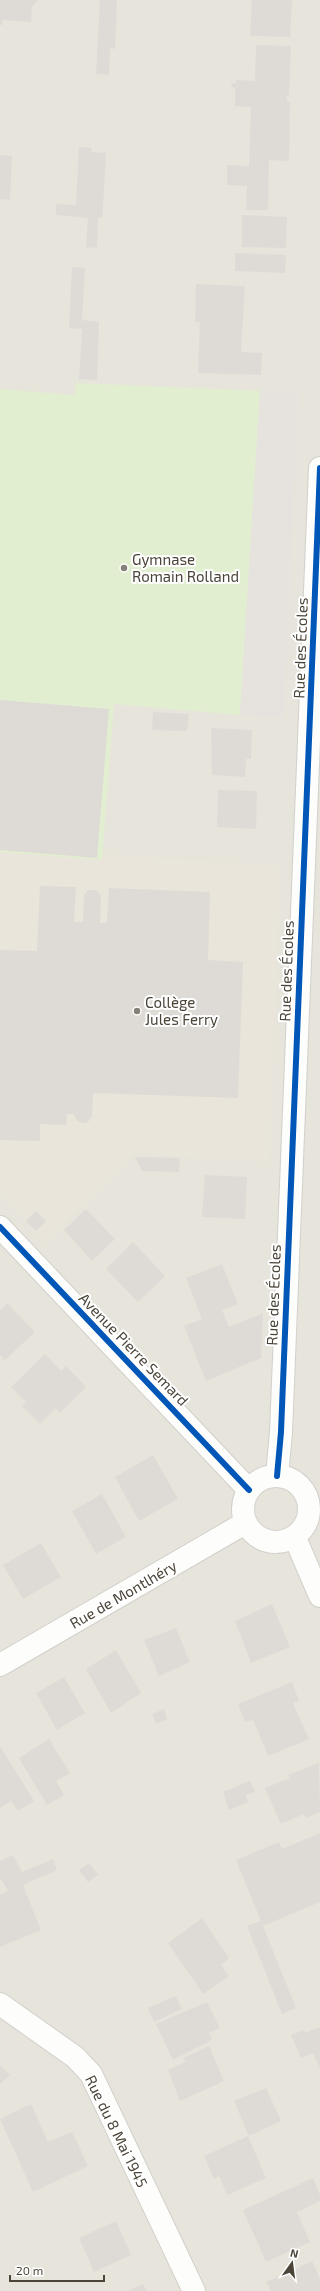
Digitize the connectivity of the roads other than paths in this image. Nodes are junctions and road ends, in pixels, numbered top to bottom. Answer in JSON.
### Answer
{"nodes":[{"id":1,"x":320,"y":468,"type":"edge"},
{"id":2,"x":0,"y":1227,"type":"edge"},
{"id":3,"x":277,"y":1476,"type":"junction"},
{"id":4,"x":312,"y":1487,"type":"edge"},
{"id":5,"x":249,"y":1490,"type":"junction"},
{"id":6,"x":246,"y":1523,"type":"junction"},
{"id":7,"x":295,"y":1538,"type":"junction"},
{"id":8,"x":320,"y":1596,"type":"edge"},
{"id":9,"x":0,"y":1665,"type":"edge"},
{"id":10,"x":0,"y":2004,"type":"edge"},
{"id":11,"x":194,"y":2291,"type":"edge"}],
"edges":[{"from":1,"to":3,"type":"street","name":"Rue des Écoles"},
{"from":2,"to":5,"type":"street","name":"Avenue Pierre Semard"},
{"from":3,"to":4,"type":"street"},
{"from":3,"to":5,"type":"street"},
{"from":4,"to":7,"type":"street"},
{"from":5,"to":6,"type":"street"},
{"from":6,"to":7,"type":"street"},
{"from":6,"to":9,"type":"street","name":"Rue de Montlhéry"},
{"from":7,"to":8,"type":"street"},
{"from":10,"to":11,"type":"street","name":"Rue du 8 Mai 1945"}]}
